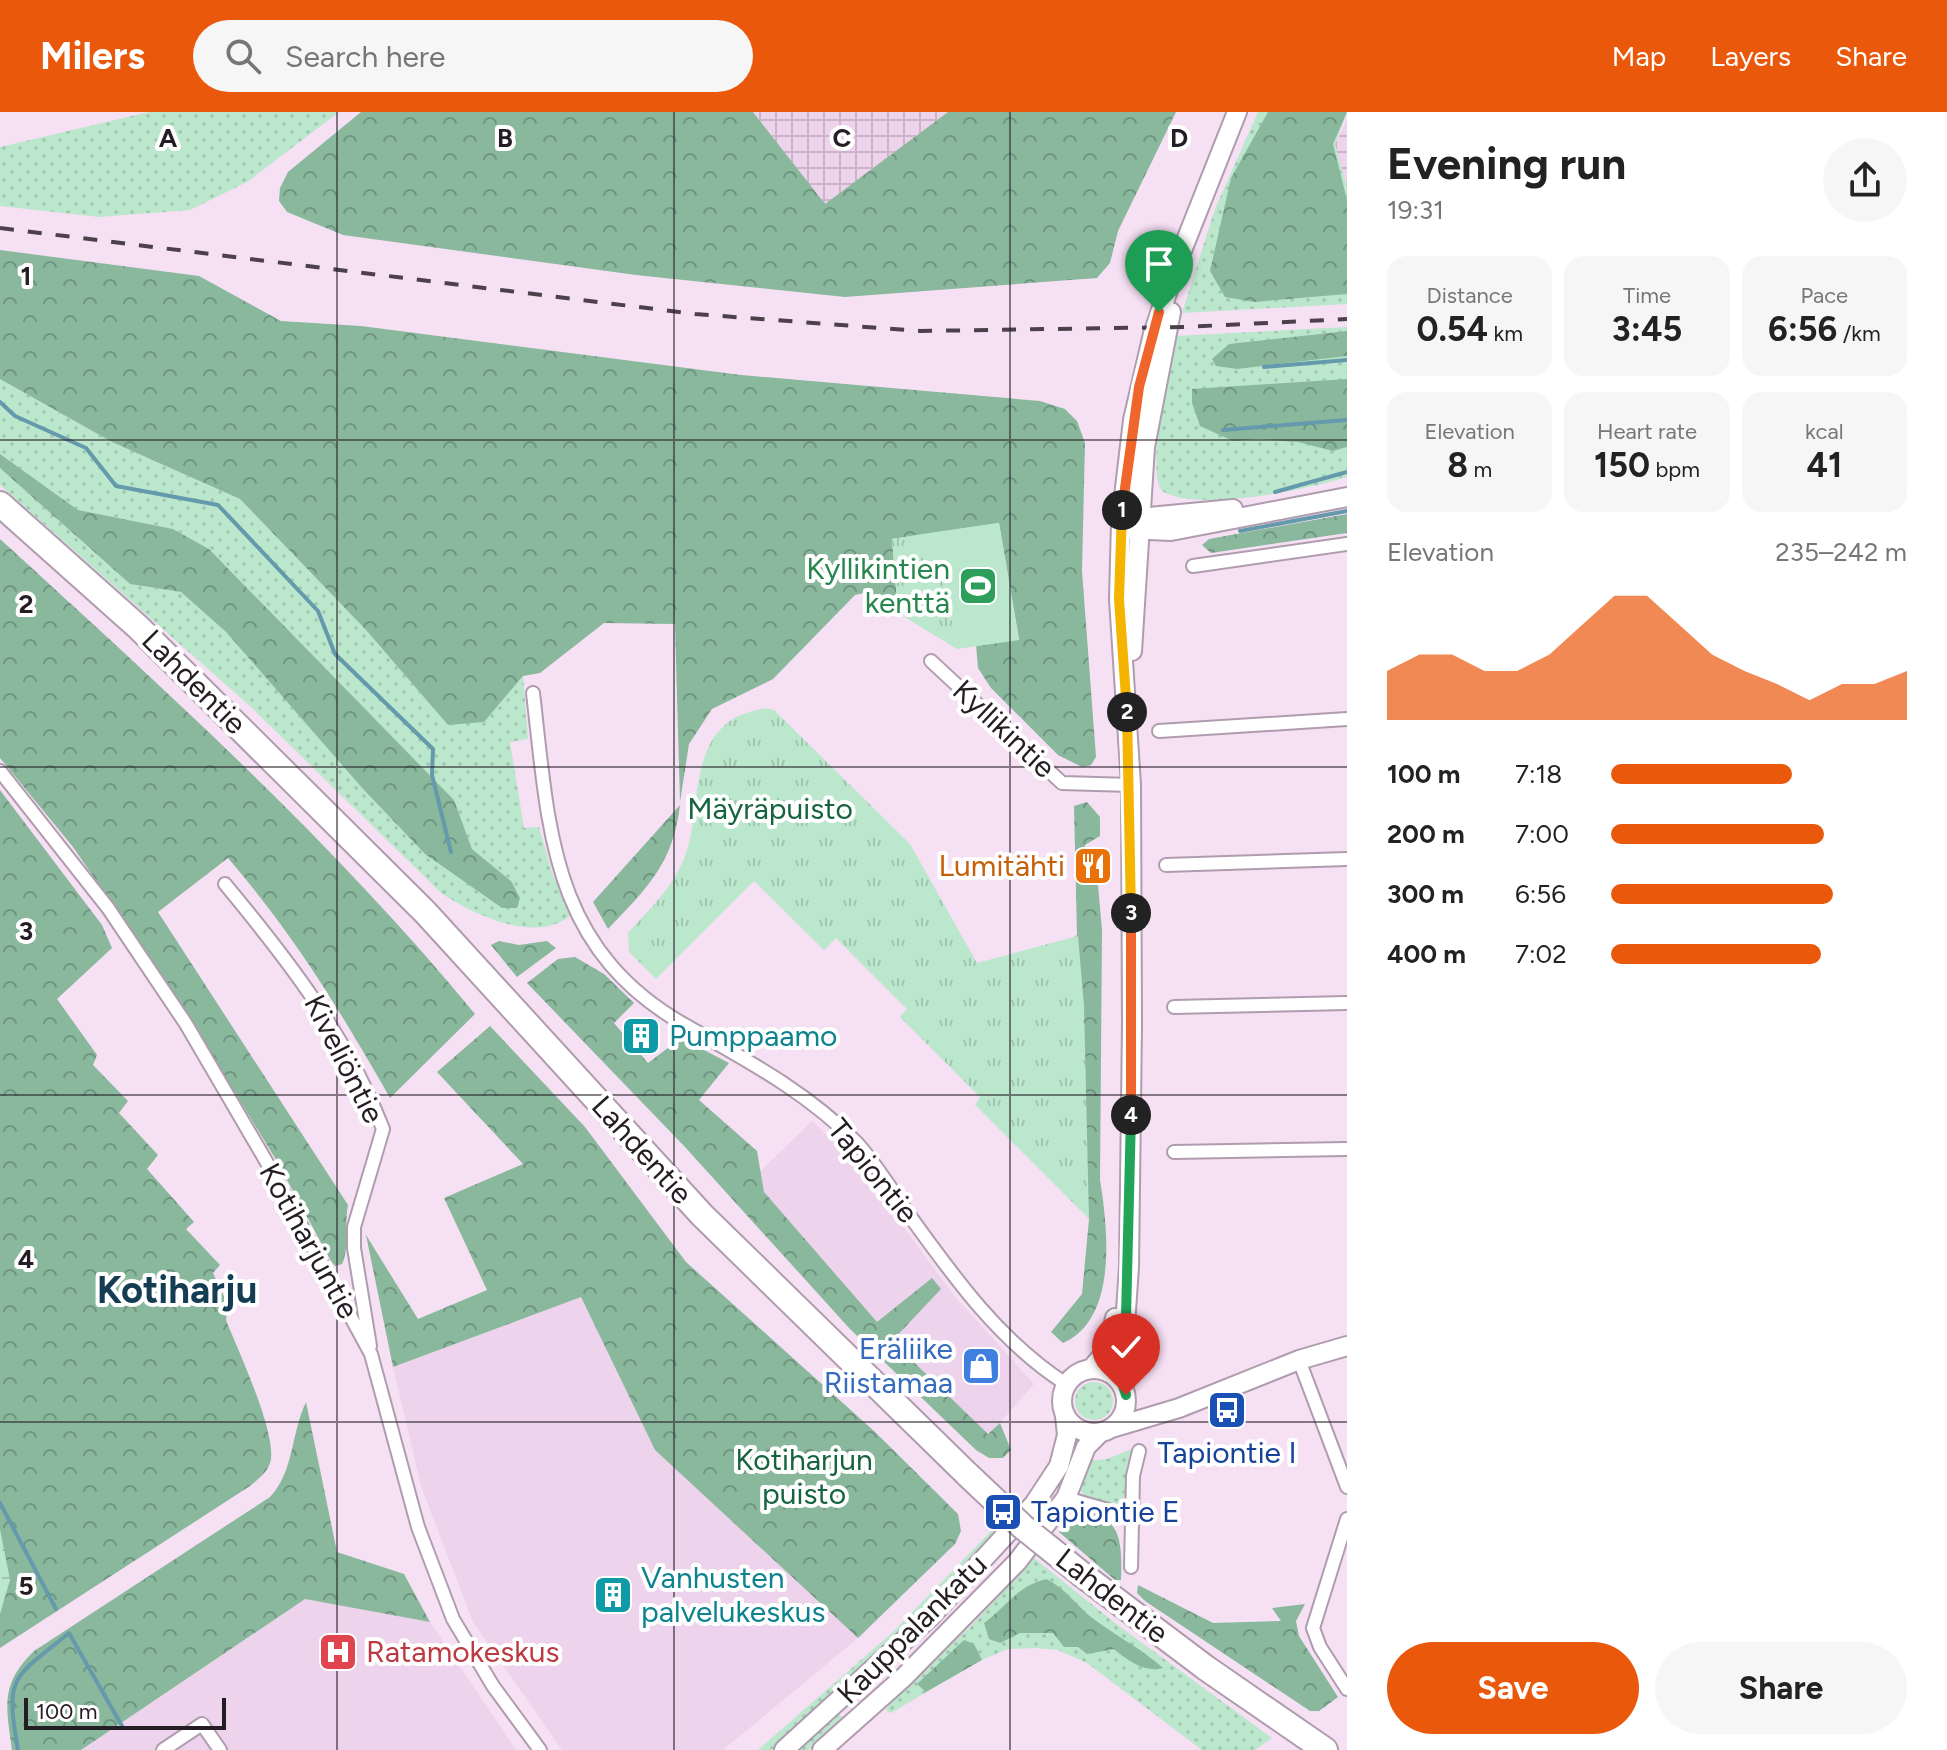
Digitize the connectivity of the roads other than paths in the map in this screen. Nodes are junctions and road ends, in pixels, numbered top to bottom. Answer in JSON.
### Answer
{"nodes":[{"id":1,"x":1237,"y":112,"type":"edge"},
{"id":2,"x":1213,"y":171,"type":"junction"},
{"id":3,"x":1347,"y":495,"type":"edge"},
{"id":4,"x":0,"y":504,"type":"edge"},
{"id":5,"x":1121,"y":522,"type":"junction"},
{"id":6,"x":1139,"y":524,"type":"junction"},
{"id":7,"x":1347,"y":544,"type":"edge"},
{"id":8,"x":1193,"y":566,"type":"dead end"},
{"id":9,"x":931,"y":661,"type":"dead end"},
{"id":10,"x":533,"y":693,"type":"dead end"},
{"id":11,"x":1347,"y":719,"type":"edge"},
{"id":12,"x":1128,"y":726,"type":"junction"},
{"id":13,"x":1159,"y":731,"type":"dead end"},
{"id":14,"x":0,"y":771,"type":"edge"},
{"id":15,"x":1131,"y":785,"type":"junction"},
{"id":16,"x":1347,"y":859,"type":"edge"},
{"id":17,"x":1166,"y":865,"type":"dead end"},
{"id":18,"x":225,"y":884,"type":"dead end"},
{"id":19,"x":1347,"y":1003,"type":"edge"},
{"id":20,"x":1174,"y":1007,"type":"dead end"},
{"id":21,"x":1347,"y":1149,"type":"edge"},
{"id":22,"x":1174,"y":1152,"type":"dead end"},
{"id":23,"x":1129,"y":1245,"type":"junction"},
{"id":24,"x":1347,"y":1346,"type":"edge"},
{"id":25,"x":371,"y":1354,"type":"junction"},
{"id":26,"x":1299,"y":1360,"type":"junction"},
{"id":27,"x":1091,"y":1369,"type":"junction"},
{"id":28,"x":1066,"y":1384,"type":"junction"},
{"id":29,"x":1123,"y":1387,"type":"junction"},
{"id":30,"x":1187,"y":1405,"type":"junction"},
{"id":31,"x":1065,"y":1416,"type":"junction"},
{"id":32,"x":1106,"y":1431,"type":"junction"},
{"id":33,"x":1139,"y":1451,"type":"dead end"},
{"id":34,"x":1347,"y":1487,"type":"edge"},
{"id":35,"x":1066,"y":1498,"type":"junction"},
{"id":36,"x":1132,"y":1517,"type":"junction"},
{"id":37,"x":1347,"y":1519,"type":"edge"},
{"id":38,"x":1131,"y":1567,"type":"dead end"},
{"id":39,"x":1347,"y":1689,"type":"edge"},
{"id":40,"x":163,"y":1750,"type":"edge"},
{"id":41,"x":220,"y":1750,"type":"edge"},
{"id":42,"x":540,"y":1750,"type":"edge"},
{"id":43,"x":784,"y":1750,"type":"edge"},
{"id":44,"x":822,"y":1750,"type":"edge"},
{"id":45,"x":1325,"y":1750,"type":"edge"}],
"edges":[{"from":1,"to":2,"type":"main road"},
{"from":2,"to":5,"type":"main road"},
{"from":2,"to":6,"type":"main road"},
{"from":3,"to":6,"type":"main road"},
{"from":4,"to":45,"type":"highway","name":"Lahdentie","bridge":true},
{"from":5,"to":6,"type":"main road"},
{"from":5,"to":12,"type":"main road"},
{"from":6,"to":12,"type":"main road"},
{"from":7,"to":8,"type":"street"},
{"from":9,"to":15,"type":"street","name":"Kyllikintie"},
{"from":10,"to":28,"type":"street","name":"Tapiontie"},
{"from":11,"to":13,"type":"street"},
{"from":12,"to":15,"type":"main road"},
{"from":14,"to":25,"type":"street","name":"Kotiharjuntie"},
{"from":15,"to":23,"type":"main road"},
{"from":16,"to":17,"type":"street"},
{"from":18,"to":25,"type":"street","name":"Kiveliöntie"},
{"from":19,"to":20,"type":"street"},
{"from":21,"to":22,"type":"street"},
{"from":23,"to":27,"type":"main road"},
{"from":23,"to":29,"type":"main road"},
{"from":24,"to":26,"type":"main road"},
{"from":25,"to":42,"type":"street","name":"Kotiharjuntie"},
{"from":26,"to":30,"type":"main road"},
{"from":26,"to":34,"type":"street"},
{"from":27,"to":28,"type":"main road"},
{"from":27,"to":29,"type":"main road"},
{"from":28,"to":31,"type":"main road"},
{"from":29,"to":30,"type":"main road"},
{"from":29,"to":32,"type":"main road"},
{"from":30,"to":32,"type":"main road"},
{"from":31,"to":32,"type":"main road"},
{"from":31,"to":43,"type":"main road","name":"Kauppalankatu"},
{"from":32,"to":35,"type":"main road","name":"Kauppalankatu"},
{"from":33,"to":36,"type":"street"},
{"from":35,"to":36,"type":"street"},
{"from":35,"to":44,"type":"main road","name":"Kauppalankatu"},
{"from":36,"to":38,"type":"street"},
{"from":37,"to":39,"type":"street"},
{"from":40,"to":41,"type":"street"}]}
